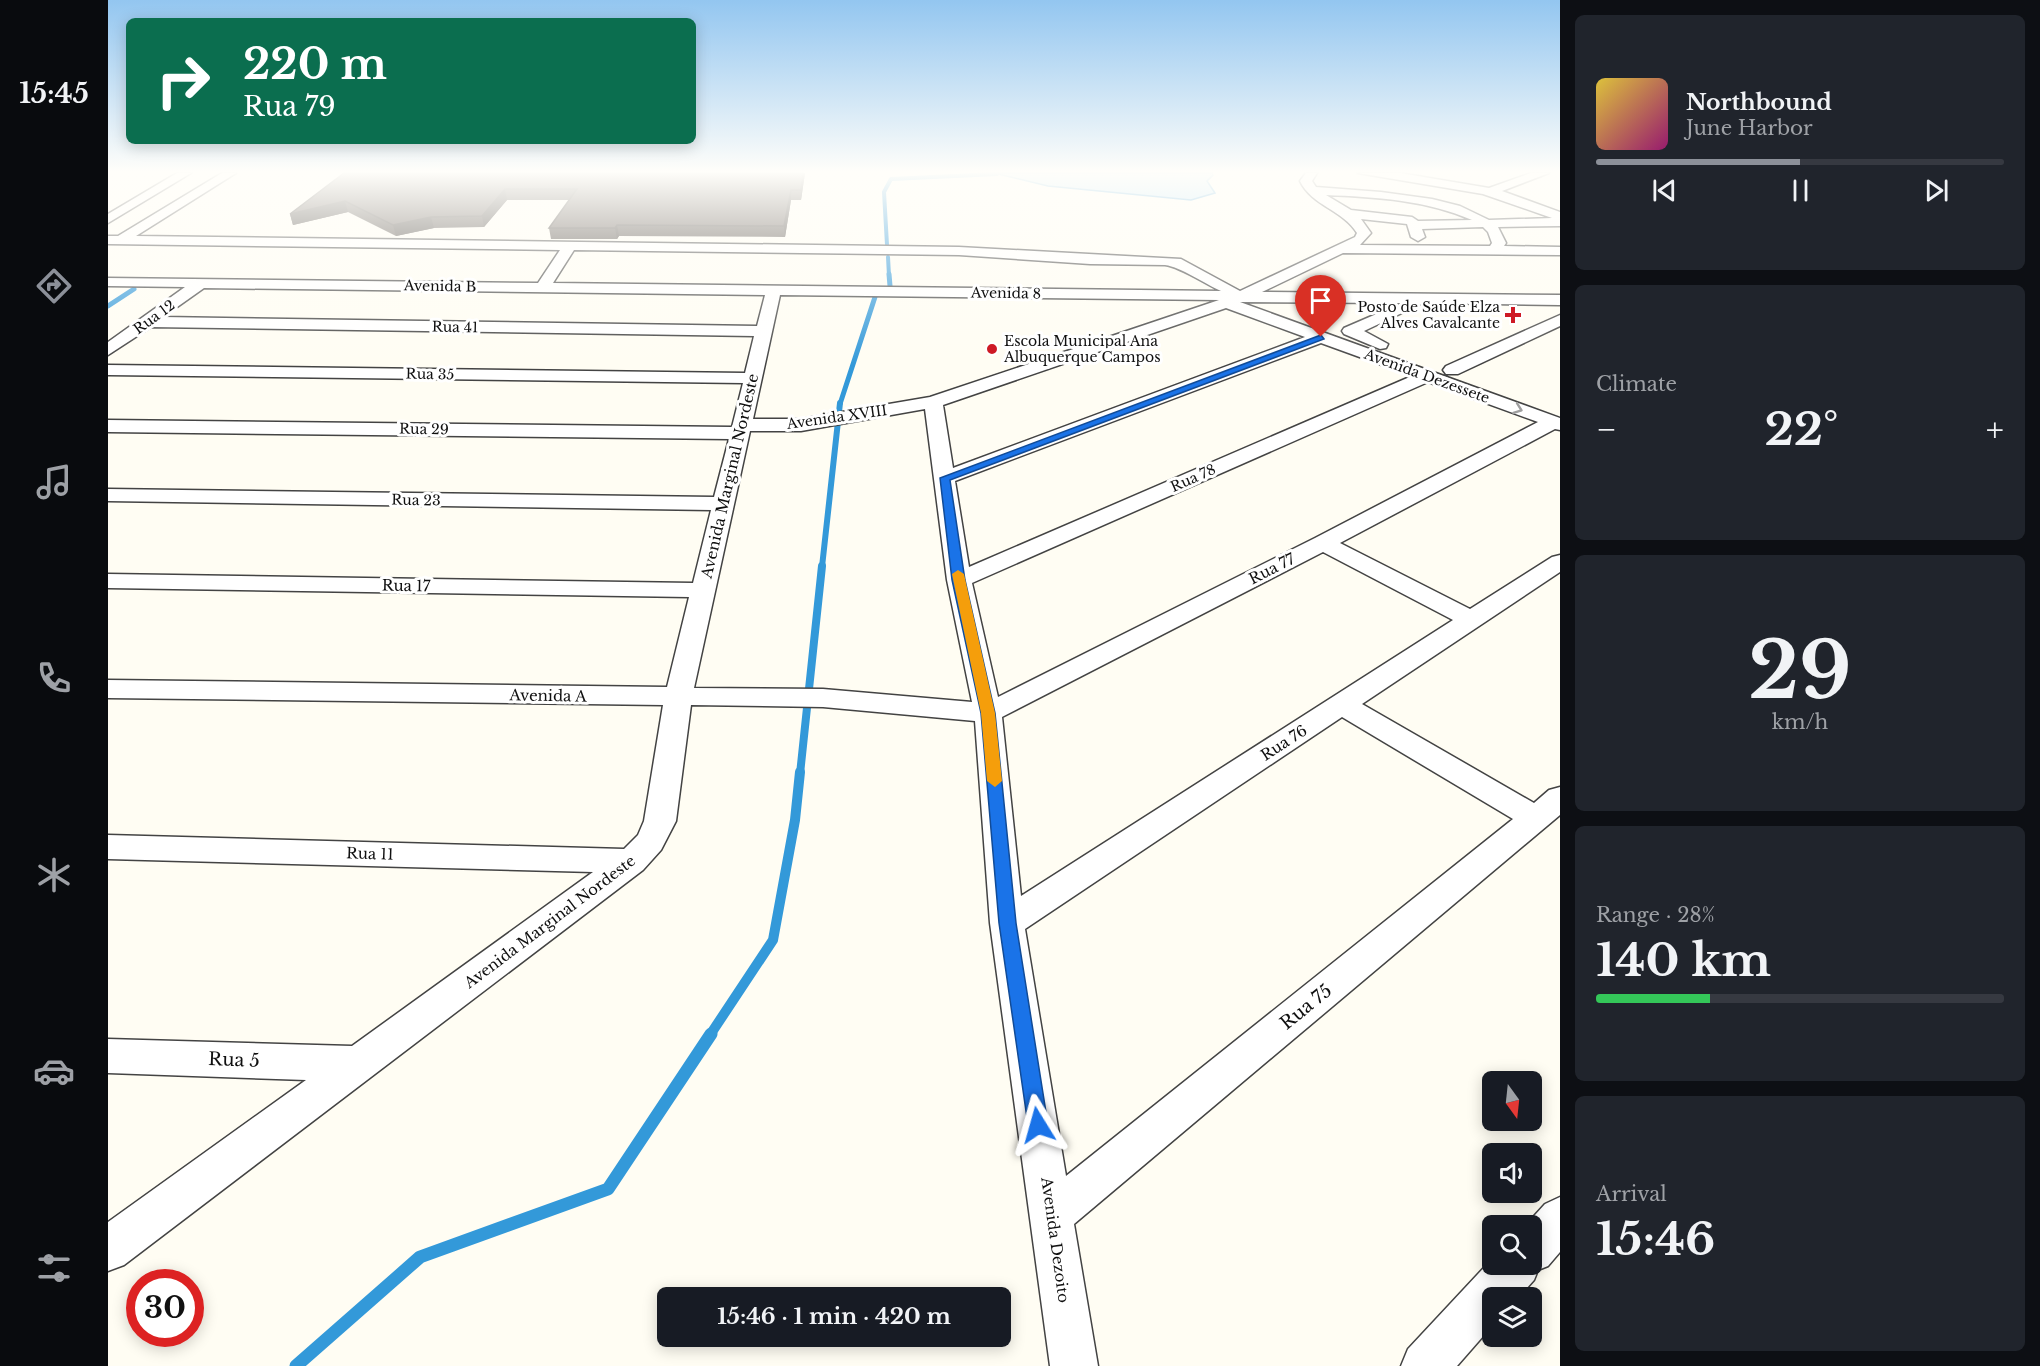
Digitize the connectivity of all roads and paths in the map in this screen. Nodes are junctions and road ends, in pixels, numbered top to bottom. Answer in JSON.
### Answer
{"nodes":[{"id":1,"x":1363,"y":237,"type":"joint"},
{"id":2,"x":1420,"y":237,"type":"edge"},
{"id":3,"x":1497,"y":237,"type":"edge"},
{"id":4,"x":112,"y":243,"type":"edge"},
{"id":5,"x":570,"y":246,"type":"junction"},
{"id":6,"x":1047,"y":246,"type":"dead end"},
{"id":7,"x":1344,"y":249,"type":"junction"},
{"id":8,"x":1494,"y":250,"type":"junction"},
{"id":9,"x":1560,"y":251,"type":"edge"},
{"id":10,"x":1079,"y":254,"type":"junction"},
{"id":11,"x":1195,"y":274,"type":"junction"},
{"id":12,"x":108,"y":282,"type":"edge"},
{"id":13,"x":201,"y":284,"type":"junction"},
{"id":14,"x":542,"y":288,"type":"junction"},
{"id":15,"x":773,"y":291,"type":"junction"},
{"id":16,"x":1171,"y":295,"type":"junction"},
{"id":17,"x":1237,"y":298,"type":"junction"},
{"id":18,"x":1424,"y":298,"type":"junction"},
{"id":19,"x":1560,"y":300,"type":"edge"},
{"id":20,"x":1560,"y":320,"type":"edge"},
{"id":21,"x":146,"y":322,"type":"junction"},
{"id":22,"x":764,"y":331,"type":"junction"},
{"id":23,"x":1321,"y":337,"type":"junction"},
{"id":24,"x":108,"y":350,"type":"edge"},
{"id":25,"x":108,"y":370,"type":"edge"},
{"id":26,"x":1452,"y":370,"type":"junction"},
{"id":27,"x":1427,"y":376,"type":"junction"},
{"id":28,"x":752,"y":378,"type":"junction"},
{"id":29,"x":933,"y":402,"type":"junction"},
{"id":30,"x":1558,"y":418,"type":"edge"},
{"id":31,"x":108,"y":426,"type":"edge"},
{"id":32,"x":740,"y":429,"type":"junction"},
{"id":33,"x":945,"y":478,"type":"junction"},
{"id":34,"x":108,"y":495,"type":"edge"},
{"id":35,"x":725,"y":504,"type":"junction"},
{"id":36,"x":1323,"y":543,"type":"junction"},
{"id":37,"x":1560,"y":562,"type":"edge"},
{"id":38,"x":958,"y":580,"type":"junction"},
{"id":39,"x":108,"y":581,"type":"edge"},
{"id":40,"x":704,"y":590,"type":"junction"},
{"id":41,"x":1472,"y":620,"type":"junction"},
{"id":42,"x":108,"y":689,"type":"edge"},
{"id":43,"x":678,"y":698,"type":"junction"},
{"id":44,"x":1342,"y":705,"type":"junction"},
{"id":45,"x":988,"y":713,"type":"junction"},
{"id":46,"x":1548,"y":808,"type":"edge"},
{"id":47,"x":108,"y":847,"type":"edge"},
{"id":48,"x":632,"y":861,"type":"junction"},
{"id":49,"x":1008,"y":923,"type":"junction"},
{"id":50,"x":108,"y":1056,"type":"edge"},
{"id":51,"x":361,"y":1065,"type":"junction"},
{"id":52,"x":1052,"y":1215,"type":"junction"},
{"id":53,"x":1560,"y":1219,"type":"edge"},
{"id":54,"x":1542,"y":1239,"type":"edge"},
{"id":55,"x":108,"y":1250,"type":"edge"},
{"id":56,"x":1508,"y":1275,"type":"edge"},
{"id":57,"x":1074,"y":1366,"type":"edge"},
{"id":58,"x":1425,"y":1366,"type":"edge"}],
"edges":[{"from":1,"to":2,"type":"street"},
{"from":1,"to":7,"type":"street"},
{"from":3,"to":8,"type":"street"},
{"from":4,"to":5,"type":"street"},
{"from":5,"to":10,"type":"street"},
{"from":5,"to":14,"type":"street"},
{"from":6,"to":10,"type":"street"},
{"from":7,"to":8,"type":"street"},
{"from":7,"to":17,"type":"street"},
{"from":8,"to":9,"type":"street"},
{"from":10,"to":11,"type":"street"},
{"from":11,"to":16,"type":"street"},
{"from":11,"to":17,"type":"street"},
{"from":12,"to":13,"type":"street","name":"Avenida B"},
{"from":13,"to":14,"type":"street","name":"Avenida B"},
{"from":13,"to":21,"type":"street","name":"Rua 12"},
{"from":14,"to":15,"type":"street","name":"Avenida B"},
{"from":15,"to":16,"type":"street","name":"Avenida 8"},
{"from":15,"to":22,"type":"street","name":"Avenida Marginal Nordeste"},
{"from":16,"to":17,"type":"street","name":"Avenida 8"},
{"from":17,"to":18,"type":"street","name":"Avenida 8"},
{"from":17,"to":23,"type":"street","name":"Avenida Dezessete"},
{"from":17,"to":29,"type":"street"},
{"from":18,"to":19,"type":"street","name":"Avenida 8"},
{"from":18,"to":26,"type":"street","name":"Avenida Dezessete"},
{"from":20,"to":26,"type":"street"},
{"from":21,"to":22,"type":"street","name":"Rua 41"},
{"from":21,"to":24,"type":"street","name":"Rua 12"},
{"from":22,"to":28,"type":"street","name":"Avenida Marginal Nordeste"},
{"from":23,"to":27,"type":"street","name":"Avenida Dezessete"},
{"from":23,"to":33,"type":"street"},
{"from":25,"to":28,"type":"street","name":"Rua 35"},
{"from":26,"to":30,"type":"street","name":"Avenida Dezessete"},
{"from":27,"to":30,"type":"street","name":"Avenida Dezessete","one_way":true},
{"from":27,"to":38,"type":"street","name":"Rua 78"},
{"from":28,"to":32,"type":"street","name":"Avenida Marginal Nordeste"},
{"from":29,"to":32,"type":"street","name":"Avenida XVIII"},
{"from":29,"to":33,"type":"street","name":"Avenida Dezoito"},
{"from":30,"to":36,"type":"street","name":"Rua 77"},
{"from":31,"to":32,"type":"street","name":"Rua 29"},
{"from":32,"to":35,"type":"street","name":"Avenida Marginal Nordeste"},
{"from":33,"to":38,"type":"street","name":"Avenida Dezoito"},
{"from":34,"to":35,"type":"street","name":"Rua 23"},
{"from":35,"to":40,"type":"street","name":"Avenida Marginal Nordeste"},
{"from":36,"to":41,"type":"street"},
{"from":36,"to":45,"type":"street","name":"Rua 77"},
{"from":37,"to":41,"type":"street","name":"Rua 76"},
{"from":38,"to":45,"type":"street","name":"Avenida Dezoito"},
{"from":39,"to":40,"type":"street","name":"Rua 17"},
{"from":40,"to":43,"type":"street","name":"Avenida Marginal Nordeste"},
{"from":41,"to":44,"type":"street","name":"Rua 76"},
{"from":42,"to":43,"type":"street","name":"Avenida A"},
{"from":43,"to":45,"type":"street","name":"Avenida A"},
{"from":43,"to":48,"type":"street","name":"Avenida Marginal Nordeste"},
{"from":44,"to":46,"type":"street"},
{"from":44,"to":49,"type":"street","name":"Rua 76"},
{"from":45,"to":49,"type":"street","name":"Avenida Dezoito"},
{"from":46,"to":52,"type":"street","name":"Rua 75"},
{"from":47,"to":48,"type":"street","name":"Rua 11"},
{"from":48,"to":51,"type":"street","name":"Avenida Marginal Nordeste"},
{"from":49,"to":52,"type":"street","name":"Avenida Dezoito"},
{"from":50,"to":51,"type":"street","name":"Rua 5"},
{"from":51,"to":55,"type":"street","name":"Avenida Marginal Nordeste"},
{"from":52,"to":57,"type":"street","name":"Avenida Dezoito"},
{"from":53,"to":54,"type":"street"},
{"from":56,"to":58,"type":"street"}]}
